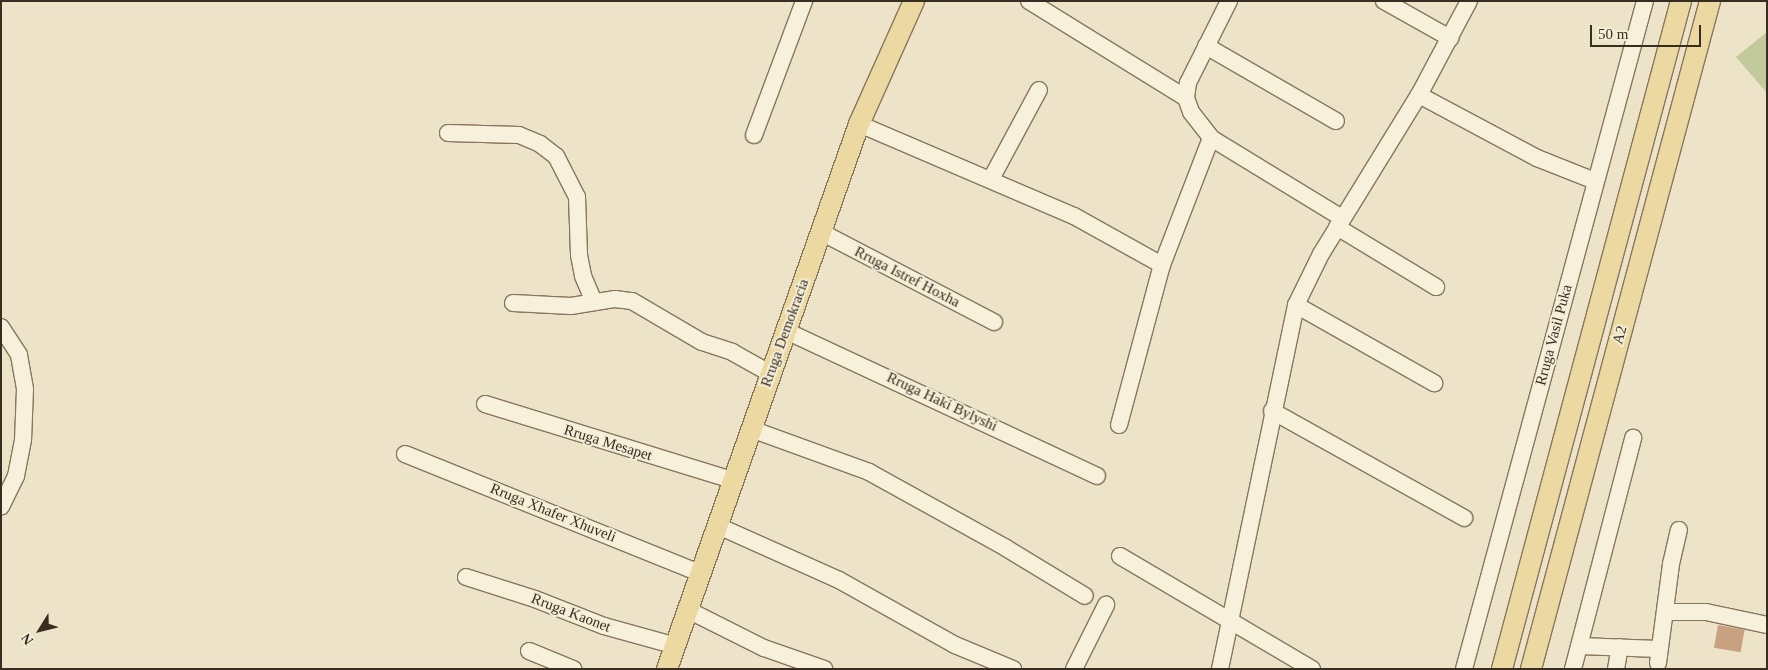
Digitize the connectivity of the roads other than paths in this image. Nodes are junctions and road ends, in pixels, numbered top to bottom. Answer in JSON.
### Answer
{"nodes":[{"id":1,"x":804,"y":1,"type":"edge"},
{"id":2,"x":914,"y":1,"type":"edge"},
{"id":3,"x":1029,"y":1,"type":"edge"},
{"id":4,"x":1229,"y":1,"type":"edge"},
{"id":5,"x":1384,"y":1,"type":"edge"},
{"id":6,"x":1469,"y":1,"type":"edge"},
{"id":7,"x":1645,"y":1,"type":"edge"},
{"id":8,"x":1681,"y":1,"type":"edge"},
{"id":9,"x":1710,"y":1,"type":"edge"},
{"id":10,"x":1450,"y":38,"type":"junction"},
{"id":11,"x":1206,"y":46,"type":"junction"},
{"id":12,"x":1039,"y":90,"type":"dead end"},
{"id":13,"x":1419,"y":95,"type":"junction"},
{"id":14,"x":1186,"y":98,"type":"junction"},
{"id":15,"x":1336,"y":121,"type":"dead end"},
{"id":16,"x":859,"y":124,"type":"junction"},
{"id":17,"x":448,"y":133,"type":"dead end"},
{"id":18,"x":754,"y":135,"type":"dead end"},
{"id":19,"x":1211,"y":138,"type":"junction"},
{"id":20,"x":991,"y":179,"type":"junction"},
{"id":21,"x":1596,"y":181,"type":"junction"},
{"id":22,"x":1340,"y":222,"type":"junction"},
{"id":23,"x":821,"y":232,"type":"junction"},
{"id":24,"x":1162,"y":265,"type":"junction"},
{"id":25,"x":1436,"y":286,"type":"dead end"},
{"id":26,"x":594,"y":302,"type":"junction"},
{"id":27,"x":513,"y":303,"type":"dead end"},
{"id":28,"x":1296,"y":305,"type":"junction"},
{"id":29,"x":994,"y":322,"type":"dead end"},
{"id":30,"x":1,"y":327,"type":"edge"},
{"id":31,"x":786,"y":331,"type":"junction"},
{"id":32,"x":771,"y":374,"type":"junction"},
{"id":33,"x":1434,"y":383,"type":"dead end"},
{"id":34,"x":485,"y":404,"type":"dead end"},
{"id":35,"x":1272,"y":411,"type":"junction"},
{"id":36,"x":1119,"y":425,"type":"dead end"},
{"id":37,"x":751,"y":429,"type":"junction"},
{"id":38,"x":1633,"y":438,"type":"dead end"},
{"id":39,"x":405,"y":454,"type":"dead end"},
{"id":40,"x":1097,"y":476,"type":"dead end"},
{"id":41,"x":732,"y":480,"type":"junction"},
{"id":42,"x":1,"y":506,"type":"edge"},
{"id":43,"x":1464,"y":518,"type":"dead end"},
{"id":44,"x":716,"y":525,"type":"junction"},
{"id":45,"x":1679,"y":530,"type":"dead end"},
{"id":46,"x":1120,"y":556,"type":"dead end"},
{"id":47,"x":700,"y":573,"type":"junction"},
{"id":48,"x":466,"y":577,"type":"dead end"},
{"id":49,"x":1085,"y":596,"type":"dead end"},
{"id":50,"x":1106,"y":605,"type":"dead end"},
{"id":51,"x":688,"y":610,"type":"junction"},
{"id":52,"x":1667,"y":612,"type":"junction"},
{"id":53,"x":1230,"y":620,"type":"junction"},
{"id":54,"x":1767,"y":625,"type":"edge"},
{"id":55,"x":676,"y":646,"type":"junction"},
{"id":56,"x":1579,"y":646,"type":"junction"},
{"id":57,"x":1620,"y":647,"type":"junction"},
{"id":58,"x":529,"y":651,"type":"dead end"},
{"id":59,"x":573,"y":669,"type":"edge"},
{"id":60,"x":667,"y":669,"type":"edge"},
{"id":61,"x":824,"y":669,"type":"edge"},
{"id":62,"x":1013,"y":669,"type":"edge"},
{"id":63,"x":1074,"y":669,"type":"edge"},
{"id":64,"x":1220,"y":669,"type":"edge"},
{"id":65,"x":1312,"y":669,"type":"edge"},
{"id":66,"x":1464,"y":669,"type":"edge"},
{"id":67,"x":1502,"y":669,"type":"edge"},
{"id":68,"x":1531,"y":669,"type":"edge"},
{"id":69,"x":1573,"y":669,"type":"edge"},
{"id":70,"x":1616,"y":669,"type":"edge"}],
"edges":[{"from":1,"to":18,"type":"street"},
{"from":2,"to":16,"type":"main road","name":"Rruga Demokracia"},
{"from":3,"to":14,"type":"street"},
{"from":4,"to":11,"type":"street"},
{"from":5,"to":10,"type":"street"},
{"from":6,"to":10,"type":"street"},
{"from":7,"to":21,"type":"street","name":"Rruga Vasil Puka"},
{"from":8,"to":67,"type":"main road","name":"A2"},
{"from":9,"to":68,"type":"main road","name":"A2"},
{"from":10,"to":13,"type":"street"},
{"from":11,"to":14,"type":"street"},
{"from":11,"to":15,"type":"street"},
{"from":12,"to":20,"type":"street"},
{"from":13,"to":21,"type":"street"},
{"from":13,"to":22,"type":"street"},
{"from":14,"to":19,"type":"street"},
{"from":16,"to":20,"type":"street"},
{"from":16,"to":23,"type":"main road","name":"Rruga Demokracia"},
{"from":17,"to":26,"type":"street"},
{"from":19,"to":22,"type":"street"},
{"from":19,"to":24,"type":"street"},
{"from":20,"to":24,"type":"street"},
{"from":21,"to":66,"type":"street","name":"Rruga Vasil Puka"},
{"from":22,"to":25,"type":"street"},
{"from":22,"to":28,"type":"street"},
{"from":23,"to":29,"type":"street","name":"Rruga Istref Hoxha"},
{"from":23,"to":31,"type":"main road","name":"Rruga Demokracia"},
{"from":24,"to":36,"type":"street"},
{"from":26,"to":27,"type":"street"},
{"from":26,"to":32,"type":"street"},
{"from":28,"to":33,"type":"street"},
{"from":28,"to":35,"type":"street"},
{"from":30,"to":42,"type":"street"},
{"from":31,"to":32,"type":"main road","name":"Rruga Demokracia"},
{"from":31,"to":40,"type":"street","name":"Rruga Haki Bylyshi"},
{"from":32,"to":37,"type":"main road","name":"Rruga Demokracia"},
{"from":34,"to":41,"type":"street","name":"Rruga Mesapet"},
{"from":35,"to":43,"type":"street"},
{"from":35,"to":53,"type":"street"},
{"from":37,"to":41,"type":"main road","name":"Rruga Demokracia"},
{"from":37,"to":49,"type":"street"},
{"from":38,"to":56,"type":"street"},
{"from":39,"to":47,"type":"street","name":"Rruga Xhafer Xhuveli"},
{"from":41,"to":44,"type":"main road","name":"Rruga Demokracia"},
{"from":44,"to":47,"type":"main road","name":"Rruga Demokracia"},
{"from":44,"to":62,"type":"street"},
{"from":45,"to":52,"type":"street"},
{"from":46,"to":53,"type":"street"},
{"from":47,"to":51,"type":"main road","name":"Rruga Demokracia"},
{"from":48,"to":55,"type":"street","name":"Rruga Kaonet"},
{"from":50,"to":63,"type":"street"},
{"from":51,"to":55,"type":"main road","name":"Rruga Demokracia"},
{"from":51,"to":61,"type":"street"},
{"from":52,"to":54,"type":"street"},
{"from":52,"to":57,"type":"street"},
{"from":53,"to":64,"type":"street"},
{"from":53,"to":65,"type":"street"},
{"from":55,"to":60,"type":"main road","name":"Rruga Demokracia"},
{"from":56,"to":57,"type":"street"},
{"from":56,"to":69,"type":"street"},
{"from":57,"to":70,"type":"street"},
{"from":58,"to":59,"type":"street"}]}
